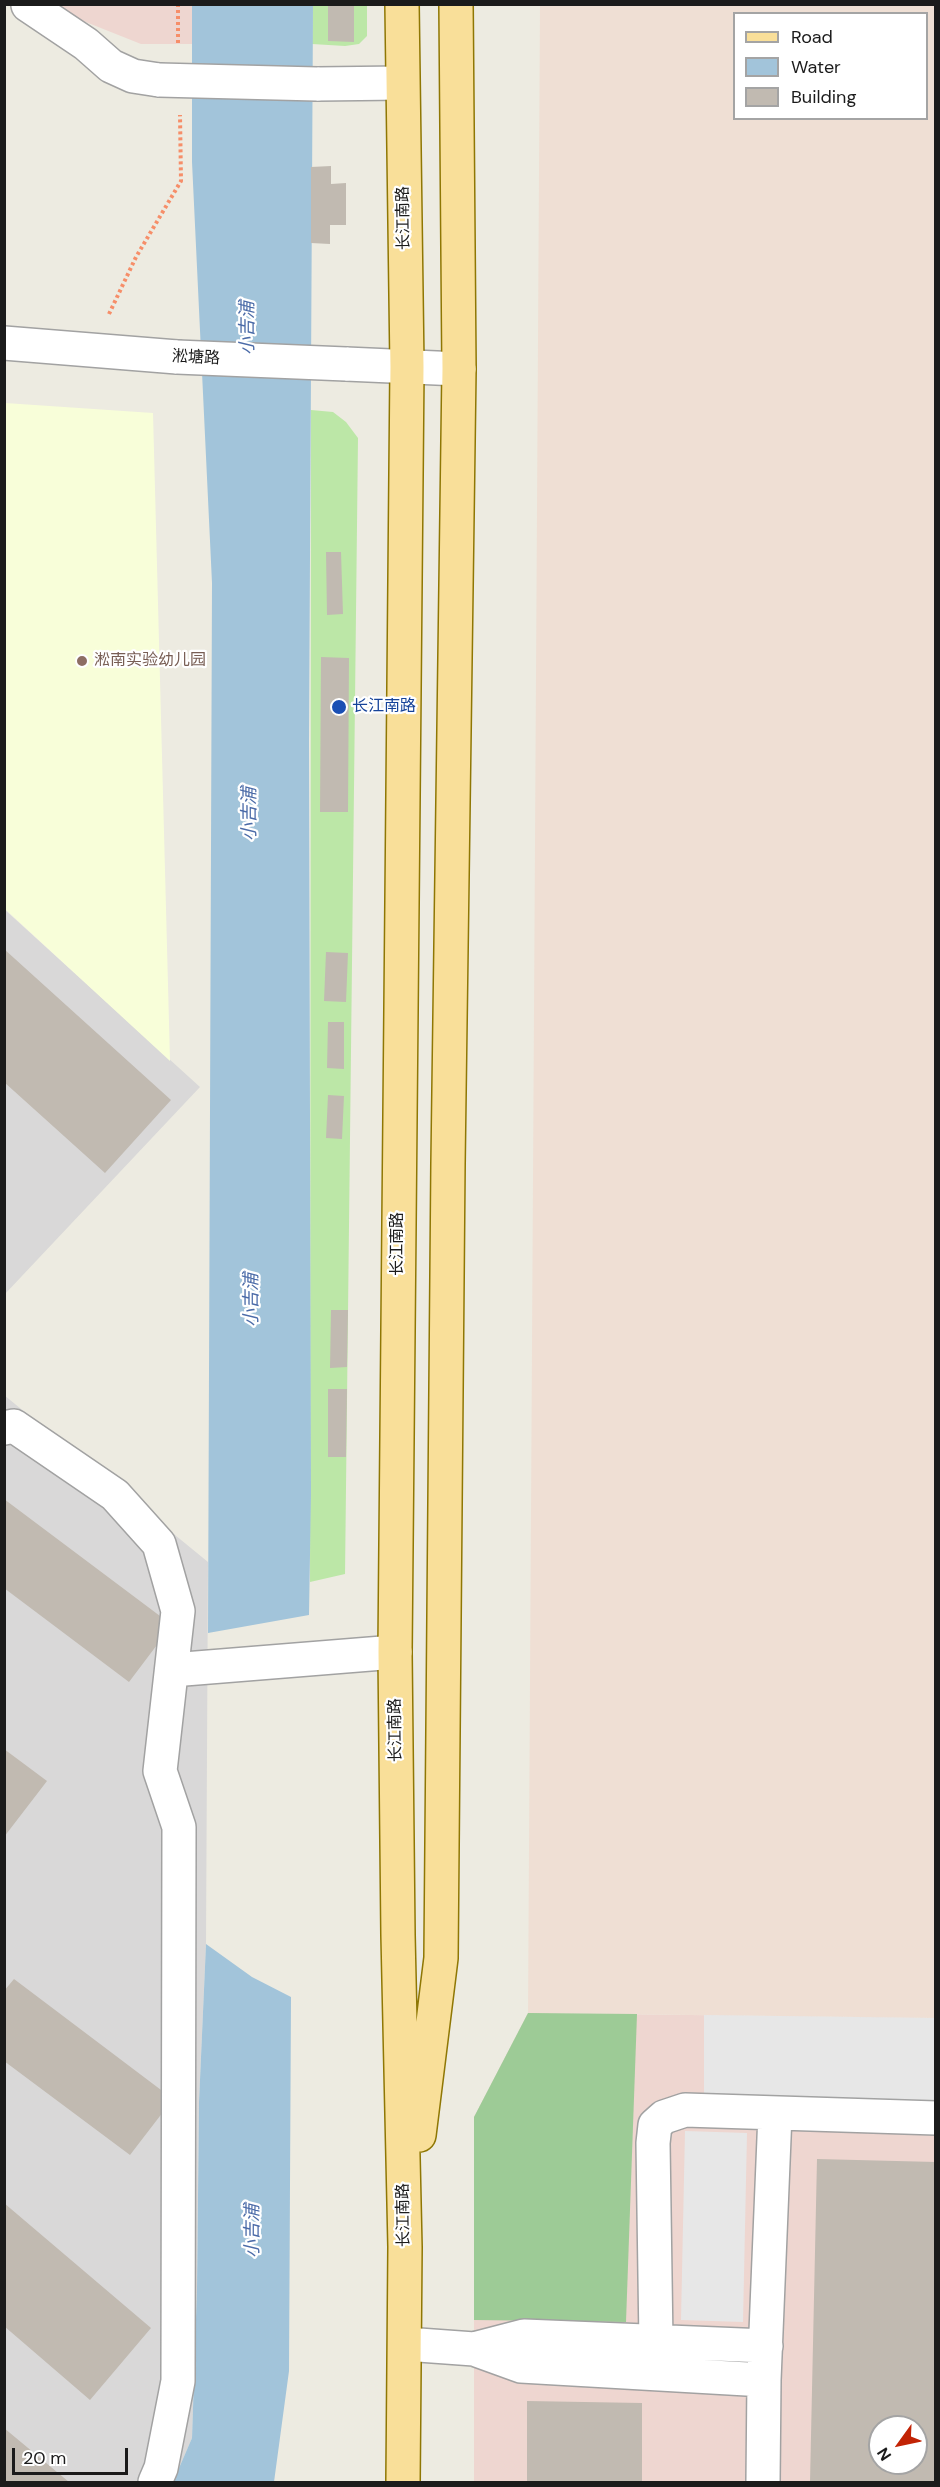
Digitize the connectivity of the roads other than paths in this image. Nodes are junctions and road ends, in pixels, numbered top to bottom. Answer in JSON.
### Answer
{"nodes":[{"id":1,"x":402,"y":4,"type":"edge"},
{"id":2,"x":456,"y":4,"type":"edge"},
{"id":3,"x":27,"y":5,"type":"edge"},
{"id":4,"x":402,"y":83,"type":"junction"},
{"id":5,"x":4,"y":343,"type":"edge"},
{"id":6,"x":407,"y":367,"type":"junction"},
{"id":7,"x":459,"y":369,"type":"junction"},
{"id":8,"x":4,"y":1428,"type":"edge"},
{"id":9,"x":395,"y":1652,"type":"junction"},
{"id":10,"x":171,"y":1670,"type":"junction"},
{"id":11,"x":775,"y":2114,"type":"junction"},
{"id":12,"x":936,"y":2118,"type":"edge"},
{"id":13,"x":405,"y":2247,"type":"junction"},
{"id":14,"x":656,"y":2343,"type":"junction"},
{"id":15,"x":405,"y":2344,"type":"junction"},
{"id":16,"x":766,"y":2346,"type":"junction"},
{"id":17,"x":474,"y":2349,"type":"junction"},
{"id":18,"x":764,"y":2380,"type":"junction"},
{"id":19,"x":165,"y":2478,"type":"edge"},
{"id":20,"x":403,"y":2482,"type":"edge"},
{"id":21,"x":763,"y":2482,"type":"edge"}],
"edges":[{"from":1,"to":4,"type":"main road","name":"长江南路"},
{"from":2,"to":7,"type":"main road"},
{"from":3,"to":4,"type":"street","bridge":true},
{"from":4,"to":6,"type":"main road","name":"长江南路"},
{"from":5,"to":6,"type":"street","name":"淞塘路","bridge":true},
{"from":6,"to":7,"type":"street","name":"淞塘路"},
{"from":6,"to":9,"type":"main road","name":"长江南路"},
{"from":7,"to":13,"type":"main road"},
{"from":8,"to":10,"type":"street"},
{"from":9,"to":10,"type":"street"},
{"from":9,"to":13,"type":"main road","name":"长江南路"},
{"from":10,"to":19,"type":"street"},
{"from":11,"to":12,"type":"street"},
{"from":11,"to":14,"type":"street"},
{"from":11,"to":16,"type":"street"},
{"from":13,"to":15,"type":"main road","name":"长江南路"},
{"from":14,"to":16,"type":"street"},
{"from":14,"to":17,"type":"street"},
{"from":15,"to":17,"type":"street"},
{"from":15,"to":20,"type":"main road","name":"长江南路"},
{"from":16,"to":18,"type":"street"},
{"from":17,"to":18,"type":"street"},
{"from":18,"to":21,"type":"street"}]}
